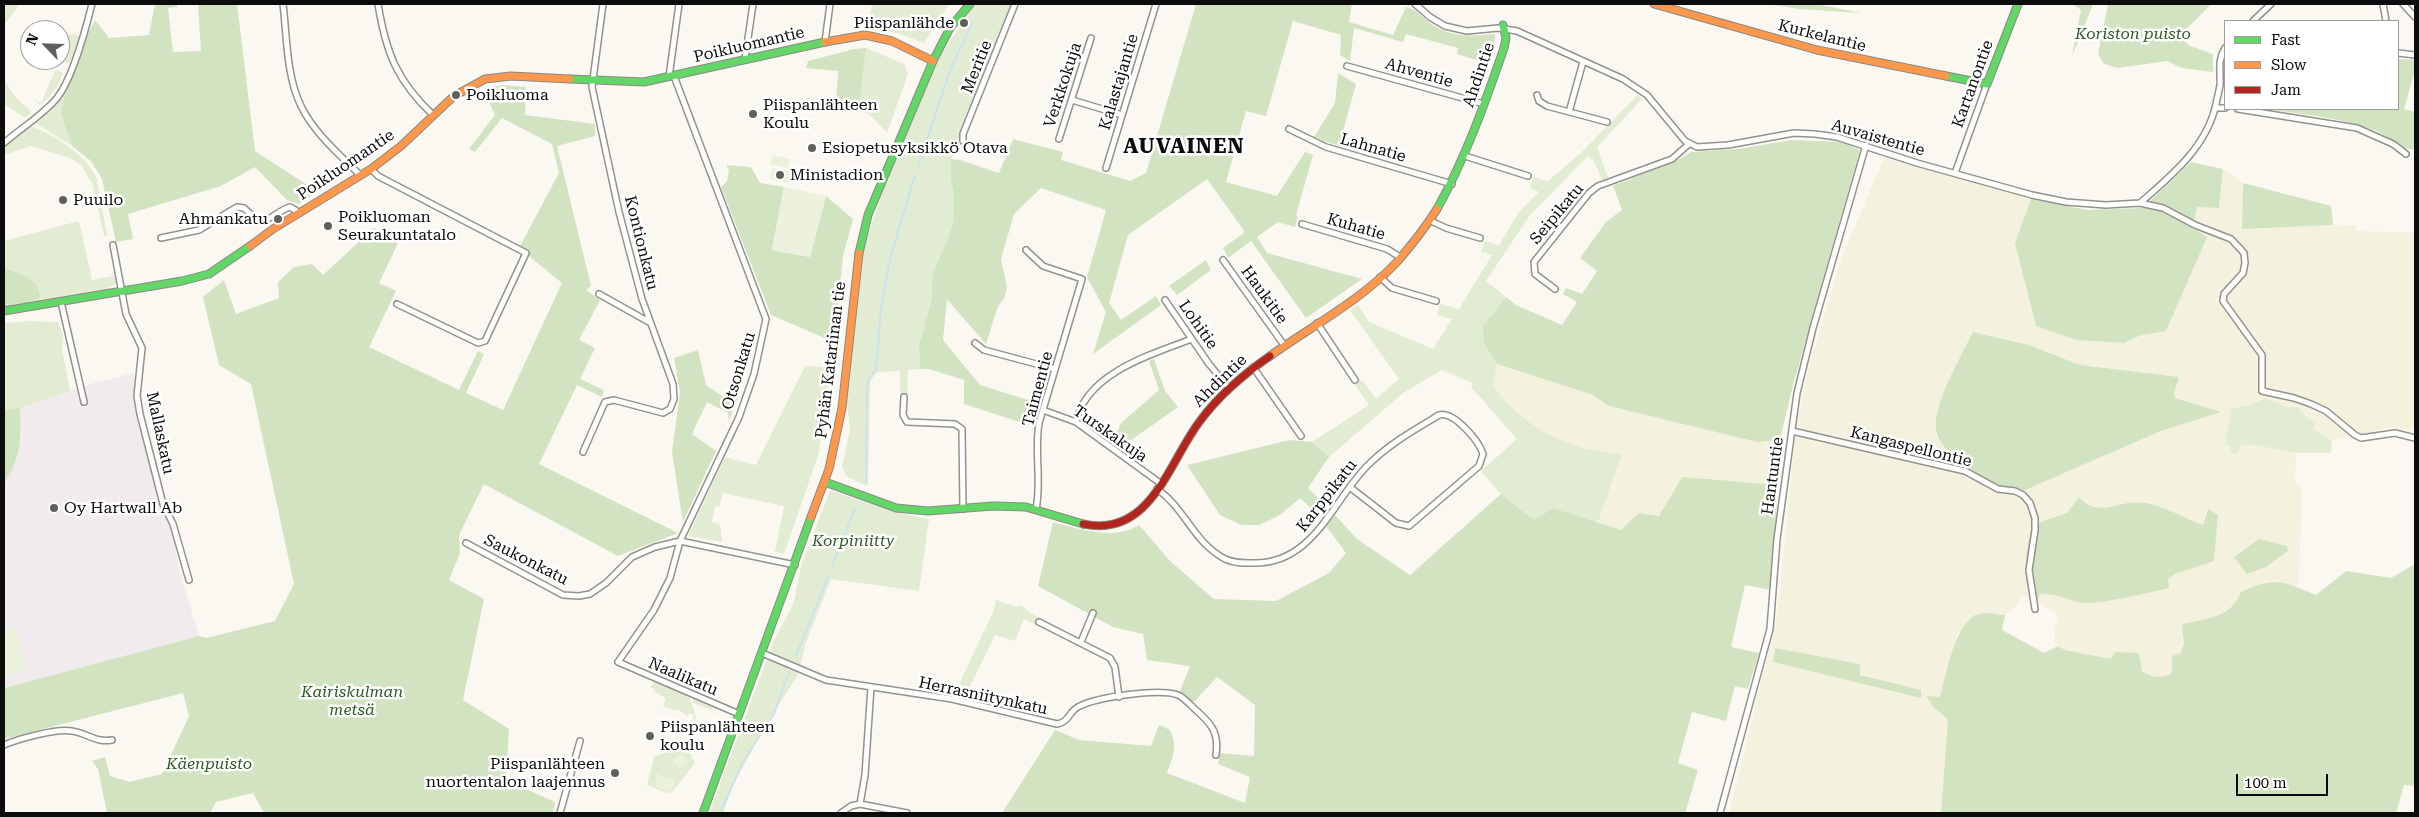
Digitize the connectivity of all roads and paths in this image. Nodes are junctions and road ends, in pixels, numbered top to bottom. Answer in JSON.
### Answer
{"nodes":[{"id":1,"x":92,"y":4,"type":"edge"},
{"id":2,"x":283,"y":4,"type":"edge"},
{"id":3,"x":378,"y":4,"type":"edge"},
{"id":4,"x":603,"y":4,"type":"edge"},
{"id":5,"x":679,"y":4,"type":"edge"},
{"id":6,"x":753,"y":4,"type":"edge"},
{"id":7,"x":830,"y":4,"type":"edge"},
{"id":8,"x":970,"y":4,"type":"edge"},
{"id":9,"x":1016,"y":4,"type":"edge"},
{"id":10,"x":1156,"y":4,"type":"edge"},
{"id":11,"x":1414,"y":4,"type":"edge"},
{"id":12,"x":1654,"y":4,"type":"edge"},
{"id":13,"x":2018,"y":4,"type":"edge"},
{"id":14,"x":2271,"y":4,"type":"edge"},
{"id":15,"x":2383,"y":4,"type":"edge"},
{"id":16,"x":2403,"y":4,"type":"edge"},
{"id":17,"x":2415,"y":17,"type":"edge"},
{"id":18,"x":2254,"y":20,"type":"edge"},
{"id":19,"x":2386,"y":20,"type":"edge"},
{"id":20,"x":1504,"y":27,"type":"junction"},
{"id":21,"x":1091,"y":38,"type":"dead end"},
{"id":22,"x":824,"y":42,"type":"junction"},
{"id":23,"x":2224,"y":50,"type":"edge"},
{"id":24,"x":2399,"y":53,"type":"edge"},
{"id":25,"x":2415,"y":55,"type":"edge"},
{"id":26,"x":745,"y":59,"type":"junction"},
{"id":27,"x":933,"y":61,"type":"junction"},
{"id":28,"x":1583,"y":62,"type":"junction"},
{"id":29,"x":1347,"y":66,"type":"dead end"},
{"id":30,"x":672,"y":76,"type":"junction"},
{"id":31,"x":593,"y":80,"type":"junction"},
{"id":32,"x":1987,"y":84,"type":"junction"},
{"id":33,"x":2222,"y":85,"type":"edge"},
{"id":34,"x":1537,"y":95,"type":"dead end"},
{"id":35,"x":1072,"y":100,"type":"junction"},
{"id":36,"x":1484,"y":104,"type":"junction"},
{"id":37,"x":2215,"y":108,"type":"junction"},
{"id":38,"x":2224,"y":108,"type":"edge"},
{"id":39,"x":2244,"y":110,"type":"edge"},
{"id":40,"x":1569,"y":112,"type":"junction"},
{"id":41,"x":433,"y":115,"type":"junction"},
{"id":42,"x":1122,"y":115,"type":"junction"},
{"id":43,"x":1607,"y":122,"type":"dead end"},
{"id":44,"x":1289,"y":129,"type":"dead end"},
{"id":45,"x":1058,"y":139,"type":"dead end"},
{"id":46,"x":963,"y":141,"type":"dead end"},
{"id":47,"x":4,"y":143,"type":"edge"},
{"id":48,"x":1688,"y":144,"type":"junction"},
{"id":49,"x":1866,"y":145,"type":"junction"},
{"id":50,"x":2406,"y":154,"type":"dead end"},
{"id":51,"x":1465,"y":156,"type":"junction"},
{"id":52,"x":1106,"y":168,"type":"dead end"},
{"id":53,"x":371,"y":169,"type":"junction"},
{"id":54,"x":1954,"y":173,"type":"junction"},
{"id":55,"x":360,"y":175,"type":"junction"},
{"id":56,"x":1528,"y":176,"type":"dead end"},
{"id":57,"x":1452,"y":184,"type":"junction"},
{"id":58,"x":2140,"y":204,"type":"junction"},
{"id":59,"x":300,"y":213,"type":"junction"},
{"id":60,"x":1431,"y":221,"type":"junction"},
{"id":61,"x":1302,"y":224,"type":"dead end"},
{"id":62,"x":161,"y":238,"type":"dead end"},
{"id":63,"x":1480,"y":238,"type":"dead end"},
{"id":64,"x":113,"y":245,"type":"dead end"},
{"id":65,"x":1026,"y":250,"type":"dead end"},
{"id":66,"x":1400,"y":257,"type":"junction"},
{"id":67,"x":1223,"y":260,"type":"dead end"},
{"id":68,"x":1380,"y":277,"type":"junction"},
{"id":69,"x":1555,"y":289,"type":"dead end"},
{"id":70,"x":122,"y":290,"type":"junction"},
{"id":71,"x":599,"y":294,"type":"dead end"},
{"id":72,"x":1165,"y":300,"type":"dead end"},
{"id":73,"x":1436,"y":301,"type":"dead end"},
{"id":74,"x":61,"y":302,"type":"junction"},
{"id":75,"x":397,"y":304,"type":"dead end"},
{"id":76,"x":4,"y":311,"type":"edge"},
{"id":77,"x":649,"y":322,"type":"junction"},
{"id":78,"x":1316,"y":323,"type":"junction"},
{"id":79,"x":1192,"y":339,"type":"junction"},
{"id":80,"x":975,"y":343,"type":"dead end"},
{"id":81,"x":1284,"y":345,"type":"junction"},
{"id":82,"x":1253,"y":367,"type":"junction"},
{"id":83,"x":1056,"y":370,"type":"junction"},
{"id":84,"x":1355,"y":380,"type":"dead end"},
{"id":85,"x":1229,"y":388,"type":"junction"},
{"id":86,"x":904,"y":397,"type":"dead end"},
{"id":87,"x":84,"y":402,"type":"dead end"},
{"id":88,"x":1043,"y":410,"type":"junction"},
{"id":89,"x":1076,"y":422,"type":"junction"},
{"id":90,"x":1792,"y":430,"type":"junction"},
{"id":91,"x":1301,"y":436,"type":"dead end"},
{"id":92,"x":2415,"y":438,"type":"edge"},
{"id":93,"x":583,"y":452,"type":"dead end"},
{"id":94,"x":825,"y":482,"type":"junction"},
{"id":95,"x":1159,"y":486,"type":"junction"},
{"id":96,"x":1351,"y":488,"type":"junction"},
{"id":97,"x":963,"y":509,"type":"junction"},
{"id":98,"x":1036,"y":509,"type":"junction"},
{"id":99,"x":680,"y":541,"type":"junction"},
{"id":100,"x":466,"y":543,"type":"dead end"},
{"id":101,"x":795,"y":565,"type":"junction"},
{"id":102,"x":189,"y":580,"type":"dead end"},
{"id":103,"x":2035,"y":609,"type":"dead end"},
{"id":104,"x":1093,"y":613,"type":"dead end"},
{"id":105,"x":1039,"y":622,"type":"dead end"},
{"id":106,"x":1081,"y":642,"type":"junction"},
{"id":107,"x":762,"y":652,"type":"junction"},
{"id":108,"x":618,"y":662,"type":"joint"},
{"id":109,"x":871,"y":687,"type":"junction"},
{"id":110,"x":1119,"y":697,"type":"junction"},
{"id":111,"x":739,"y":714,"type":"junction"},
{"id":112,"x":112,"y":740,"type":"dead end"},
{"id":113,"x":580,"y":741,"type":"dead end"},
{"id":114,"x":4,"y":745,"type":"edge"},
{"id":115,"x":1216,"y":755,"type":"dead end"},
{"id":116,"x":860,"y":804,"type":"junction"},
{"id":117,"x":560,"y":813,"type":"edge"},
{"id":118,"x":703,"y":813,"type":"edge"},
{"id":119,"x":841,"y":813,"type":"edge"},
{"id":120,"x":907,"y":813,"type":"edge"},
{"id":121,"x":1720,"y":813,"type":"edge"}],
"edges":[{"from":1,"to":47,"type":"street"},
{"from":2,"to":55,"type":"street"},
{"from":3,"to":41,"type":"street"},
{"from":4,"to":31,"type":"street","name":"Kontionkatu"},
{"from":5,"to":30,"type":"street"},
{"from":6,"to":26,"type":"street"},
{"from":7,"to":22,"type":"street"},
{"from":8,"to":27,"type":"street","name":"Pyhän Katariinan tie"},
{"from":9,"to":46,"type":"street","name":"Meritie"},
{"from":10,"to":42,"type":"street","name":"Kalastajantie"},
{"from":11,"to":20,"type":"street"},
{"from":12,"to":32,"type":"street","name":"Kurkelantie"},
{"from":13,"to":32,"type":"street","name":"Kartanontie"},
{"from":14,"to":18,"type":"street"},
{"from":15,"to":19,"type":"street"},
{"from":16,"to":17,"type":"street"},
{"from":20,"to":28,"type":"street"},
{"from":20,"to":36,"type":"street","name":"Ahdintie"},
{"from":21,"to":35,"type":"street","name":"Verkkokuja"},
{"from":22,"to":26,"type":"street","name":"Poikluomantie"},
{"from":22,"to":27,"type":"street","name":"Poikluomantie"},
{"from":23,"to":33,"type":"street"},
{"from":24,"to":25,"type":"street"},
{"from":26,"to":30,"type":"street","name":"Poikluomantie"},
{"from":27,"to":94,"type":"street","name":"Pyhän Katariinan tie"},
{"from":28,"to":40,"type":"street"},
{"from":28,"to":48,"type":"street"},
{"from":29,"to":36,"type":"street","name":"Ahventie"},
{"from":30,"to":31,"type":"street","name":"Poikluomantie"},
{"from":30,"to":99,"type":"street","name":"Otsonkatu"},
{"from":31,"to":41,"type":"street","name":"Poikluomantie"},
{"from":31,"to":77,"type":"street","name":"Kontionkatu"},
{"from":32,"to":54,"type":"street","name":"Kartanontie"},
{"from":33,"to":37,"type":"street"},
{"from":34,"to":40,"type":"street"},
{"from":35,"to":42,"type":"street"},
{"from":35,"to":45,"type":"street","name":"Verkkokuja"},
{"from":36,"to":51,"type":"street","name":"Ahdintie"},
{"from":37,"to":38,"type":"street"},
{"from":37,"to":58,"type":"street"},
{"from":39,"to":50,"type":"street"},
{"from":40,"to":43,"type":"street"},
{"from":41,"to":53,"type":"street","name":"Poikluomantie"},
{"from":42,"to":52,"type":"street","name":"Kalastajantie"},
{"from":44,"to":57,"type":"street","name":"Lahnatie"},
{"from":48,"to":49,"type":"street","name":"Auvaistentie"},
{"from":48,"to":69,"type":"street","name":"Seipikatu"},
{"from":49,"to":54,"type":"street","name":"Auvaistentie"},
{"from":49,"to":90,"type":"street","name":"Hantuntie"},
{"from":51,"to":56,"type":"street"},
{"from":51,"to":57,"type":"street","name":"Ahdintie"},
{"from":53,"to":55,"type":"street","name":"Poikluomantie"},
{"from":53,"to":75,"type":"street"},
{"from":54,"to":58,"type":"street","name":"Auvaistentie"},
{"from":55,"to":59,"type":"street","name":"Poikluomantie"},
{"from":57,"to":60,"type":"street","name":"Ahdintie"},
{"from":58,"to":92,"type":"street","name":"Auvaistentie"},
{"from":59,"to":62,"type":"street"},
{"from":59,"to":70,"type":"street","name":"Poikluomantie"},
{"from":60,"to":63,"type":"street"},
{"from":60,"to":66,"type":"street","name":"Ahdintie"},
{"from":61,"to":66,"type":"street","name":"Kuhatie"},
{"from":64,"to":70,"type":"street","name":"Mallaskatu"},
{"from":65,"to":83,"type":"street","name":"Taimentie"},
{"from":66,"to":68,"type":"street","name":"Ahdintie"},
{"from":67,"to":81,"type":"street","name":"Haukitie"},
{"from":68,"to":73,"type":"street"},
{"from":68,"to":78,"type":"street","name":"Ahdintie"},
{"from":70,"to":74,"type":"street","name":"Poikluomantie"},
{"from":70,"to":102,"type":"street","name":"Mallaskatu"},
{"from":71,"to":77,"type":"street"},
{"from":72,"to":79,"type":"street","name":"Lohitie"},
{"from":74,"to":76,"type":"street","name":"Poikluomantie"},
{"from":74,"to":87,"type":"street"},
{"from":77,"to":93,"type":"street","name":"Kontionkatu"},
{"from":78,"to":81,"type":"street","name":"Ahdintie"},
{"from":78,"to":84,"type":"street"},
{"from":79,"to":85,"type":"street","name":"Lohitie"},
{"from":79,"to":89,"type":"street"},
{"from":80,"to":83,"type":"street"},
{"from":81,"to":82,"type":"street","name":"Ahdintie"},
{"from":82,"to":85,"type":"street","name":"Ahdintie"},
{"from":82,"to":91,"type":"street"},
{"from":83,"to":88,"type":"street","name":"Taimentie"},
{"from":85,"to":95,"type":"street","name":"Ahdintie"},
{"from":86,"to":97,"type":"street"},
{"from":88,"to":89,"type":"street","name":"Turskakuja"},
{"from":88,"to":98,"type":"street","name":"Taimentie"},
{"from":89,"to":95,"type":"street","name":"Turskakuja"},
{"from":90,"to":103,"type":"street","name":"Kangaspellontie"},
{"from":90,"to":121,"type":"street","name":"Hantuntie"},
{"from":94,"to":97,"type":"street","name":"Ahdintie"},
{"from":94,"to":101,"type":"street","name":"Pyhän Katariinan tie"},
{"from":95,"to":96,"type":"street","name":"Karppikatu"},
{"from":95,"to":98,"type":"street","name":"Ahdintie"},
{"from":96,"to":96,"type":"street","name":"Karppikatu"},
{"from":97,"to":98,"type":"street","name":"Ahdintie"},
{"from":99,"to":100,"type":"street","name":"Saukonkatu"},
{"from":99,"to":101,"type":"street","name":"Saukonkatu"},
{"from":99,"to":108,"type":"street","name":"Otsonkatu"},
{"from":101,"to":107,"type":"street","name":"Pyhän Katariinan tie"},
{"from":104,"to":106,"type":"street"},
{"from":105,"to":106,"type":"street"},
{"from":106,"to":110,"type":"street"},
{"from":107,"to":109,"type":"street","name":"Herrasniitynkatu"},
{"from":107,"to":111,"type":"street","name":"Pyhän Katariinan tie"},
{"from":108,"to":111,"type":"street","name":"Naalikatu"},
{"from":109,"to":110,"type":"street","name":"Herrasniitynkatu"},
{"from":109,"to":116,"type":"street"},
{"from":110,"to":115,"type":"street","name":"Herrasniitynkatu"},
{"from":111,"to":118,"type":"street","name":"Pyhän Katariinan tie"},
{"from":112,"to":114,"type":"street"},
{"from":113,"to":117,"type":"street"},
{"from":116,"to":119,"type":"street"},
{"from":116,"to":120,"type":"street"}]}
